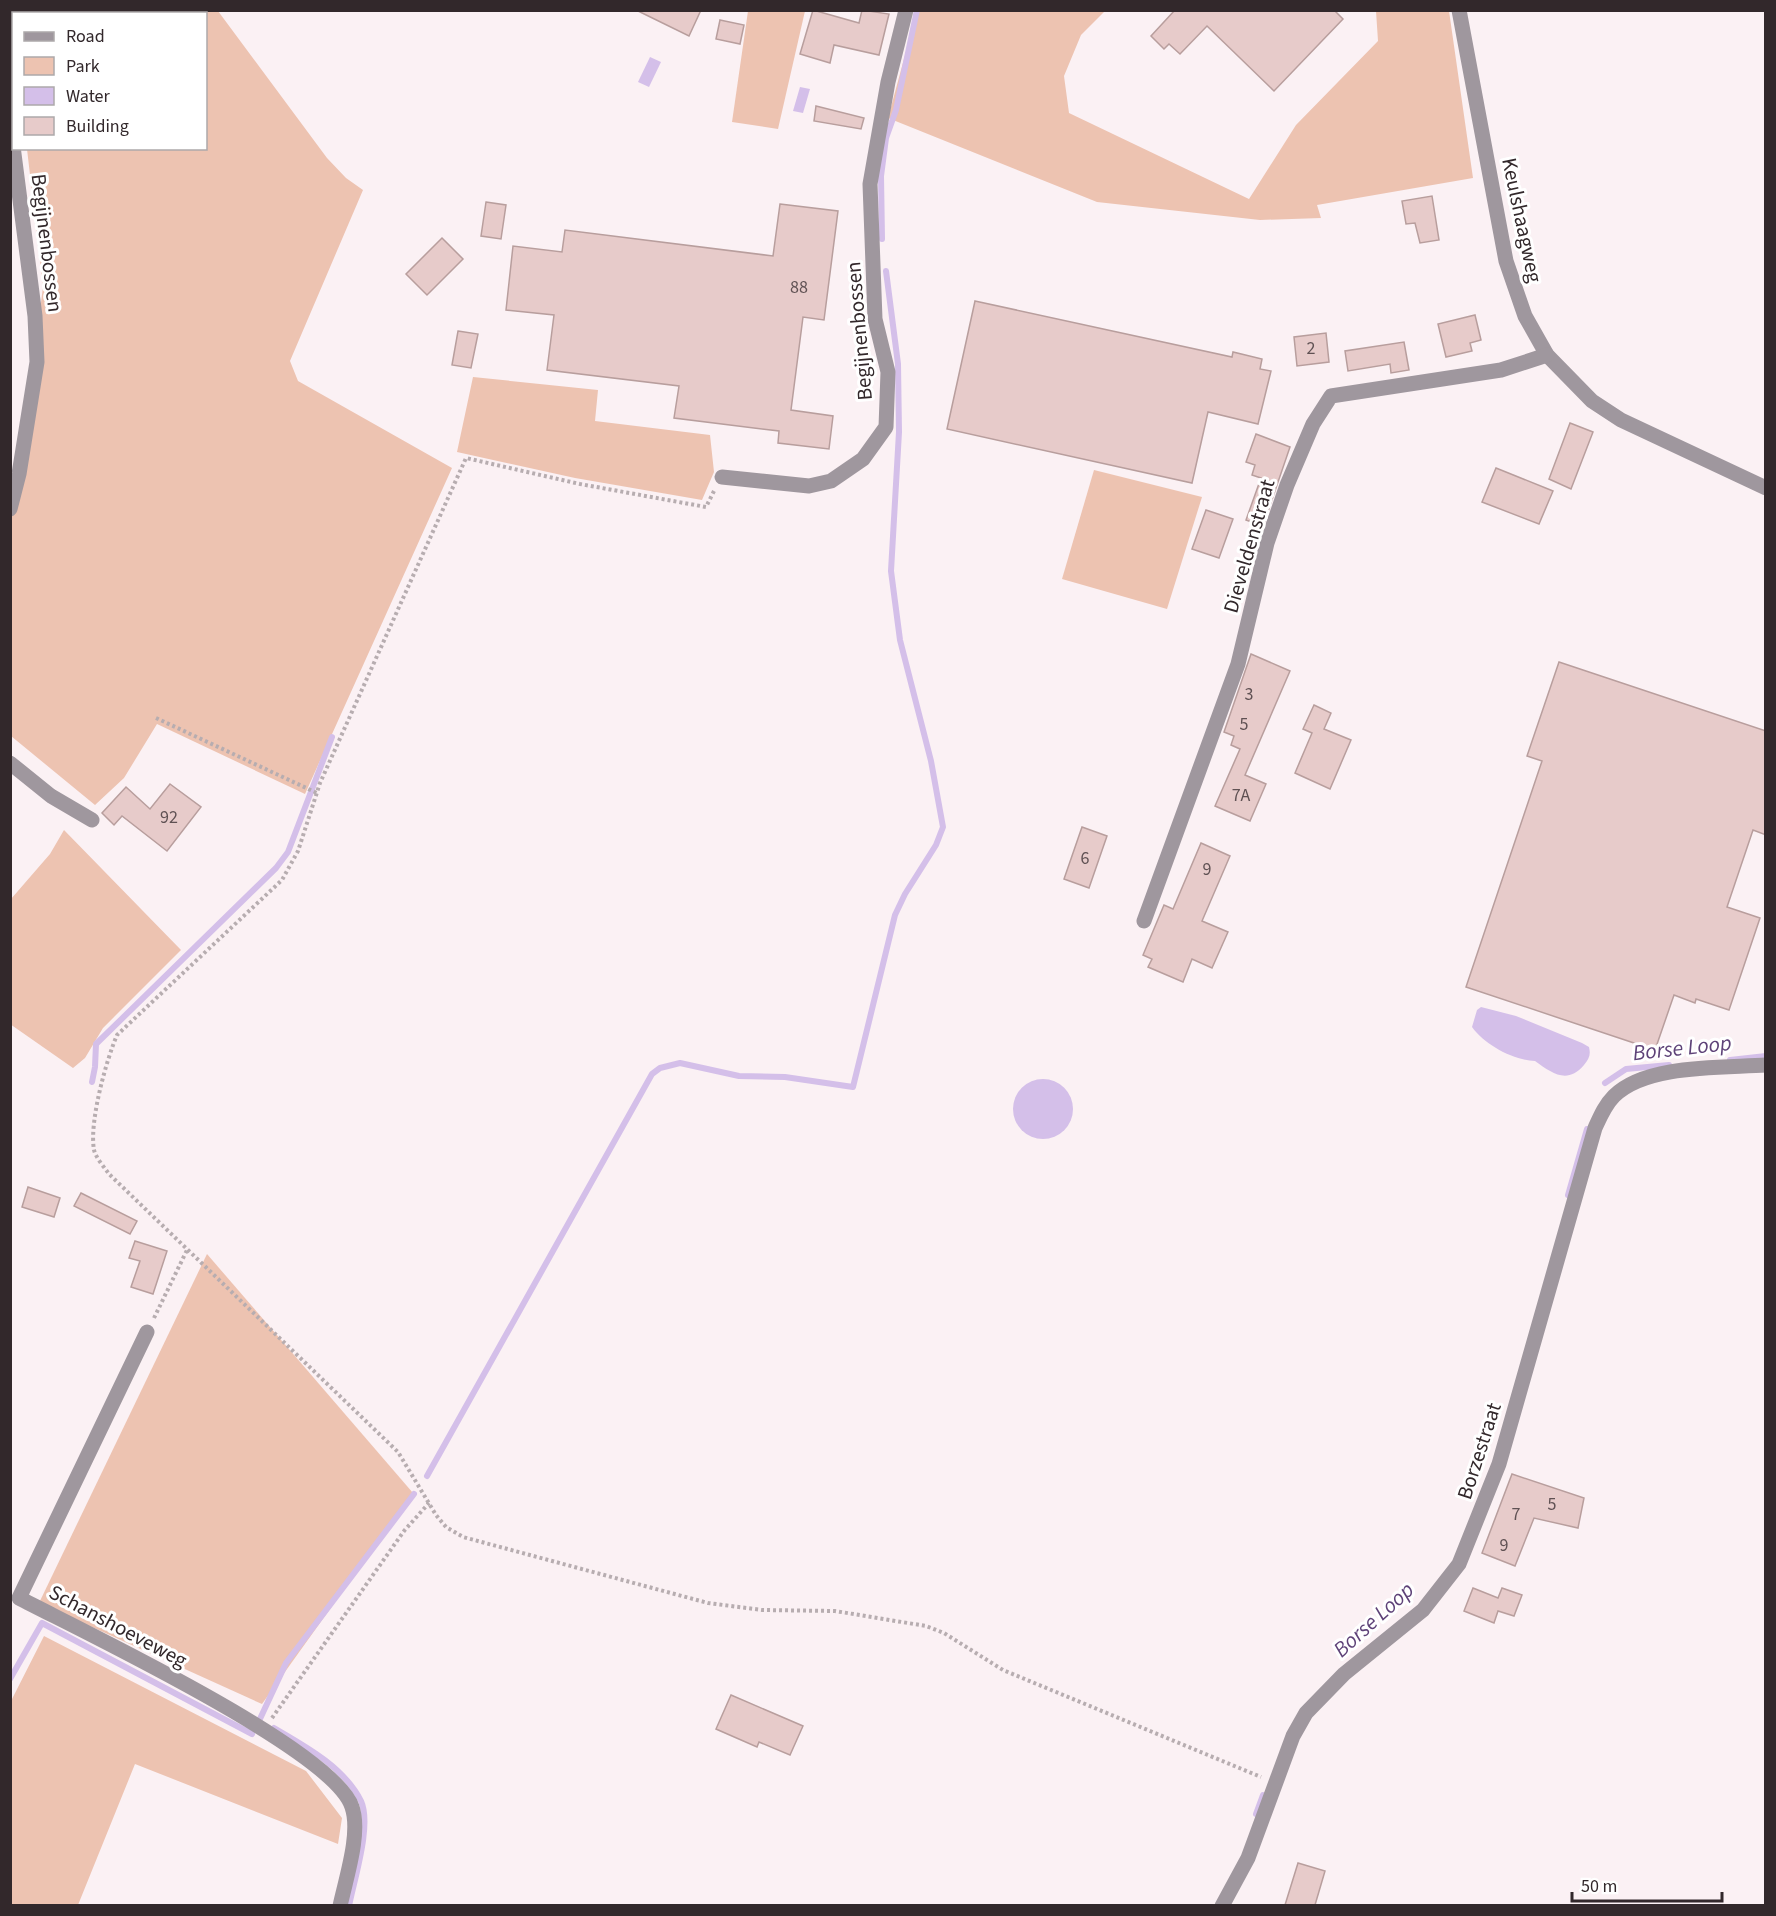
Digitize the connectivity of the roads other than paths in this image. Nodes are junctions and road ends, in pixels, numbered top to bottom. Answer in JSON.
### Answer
{"nodes":[{"id":1,"x":906,"y":10,"type":"edge"},
{"id":2,"x":1459,"y":10,"type":"edge"},
{"id":3,"x":10,"y":123,"type":"edge"},
{"id":4,"x":12,"y":139,"type":"edge"},
{"id":5,"x":13,"y":150,"type":"edge"},
{"id":6,"x":1547,"y":355,"type":"junction"},
{"id":7,"x":722,"y":477,"type":"road end"},
{"id":8,"x":1766,"y":488,"type":"edge"},
{"id":9,"x":10,"y":509,"type":"edge"},
{"id":10,"x":10,"y":763,"type":"edge"},
{"id":11,"x":92,"y":820,"type":"dead end"},
{"id":12,"x":1144,"y":921,"type":"dead end"},
{"id":13,"x":1766,"y":1065,"type":"edge"},
{"id":14,"x":147,"y":1332,"type":"road end"},
{"id":15,"x":340,"y":1905,"type":"edge"},
{"id":16,"x":1222,"y":1905,"type":"edge"}],
"edges":[{"from":1,"to":7,"type":"street","name":"Begijnenbossen"},
{"from":2,"to":6,"type":"street","name":"Keulshaagweg"},
{"from":3,"to":4,"type":"street","name":"Begijnenbossen"},
{"from":5,"to":9,"type":"street","name":"Begijnenbossen"},
{"from":6,"to":8,"type":"street","name":"Keulshaagweg"},
{"from":6,"to":12,"type":"street","name":"Dieveldenstraat"},
{"from":10,"to":11,"type":"street"},
{"from":13,"to":16,"type":"street","name":"Borzestraat"},
{"from":14,"to":15,"type":"street","name":"Schanshoeveweg"}]}
